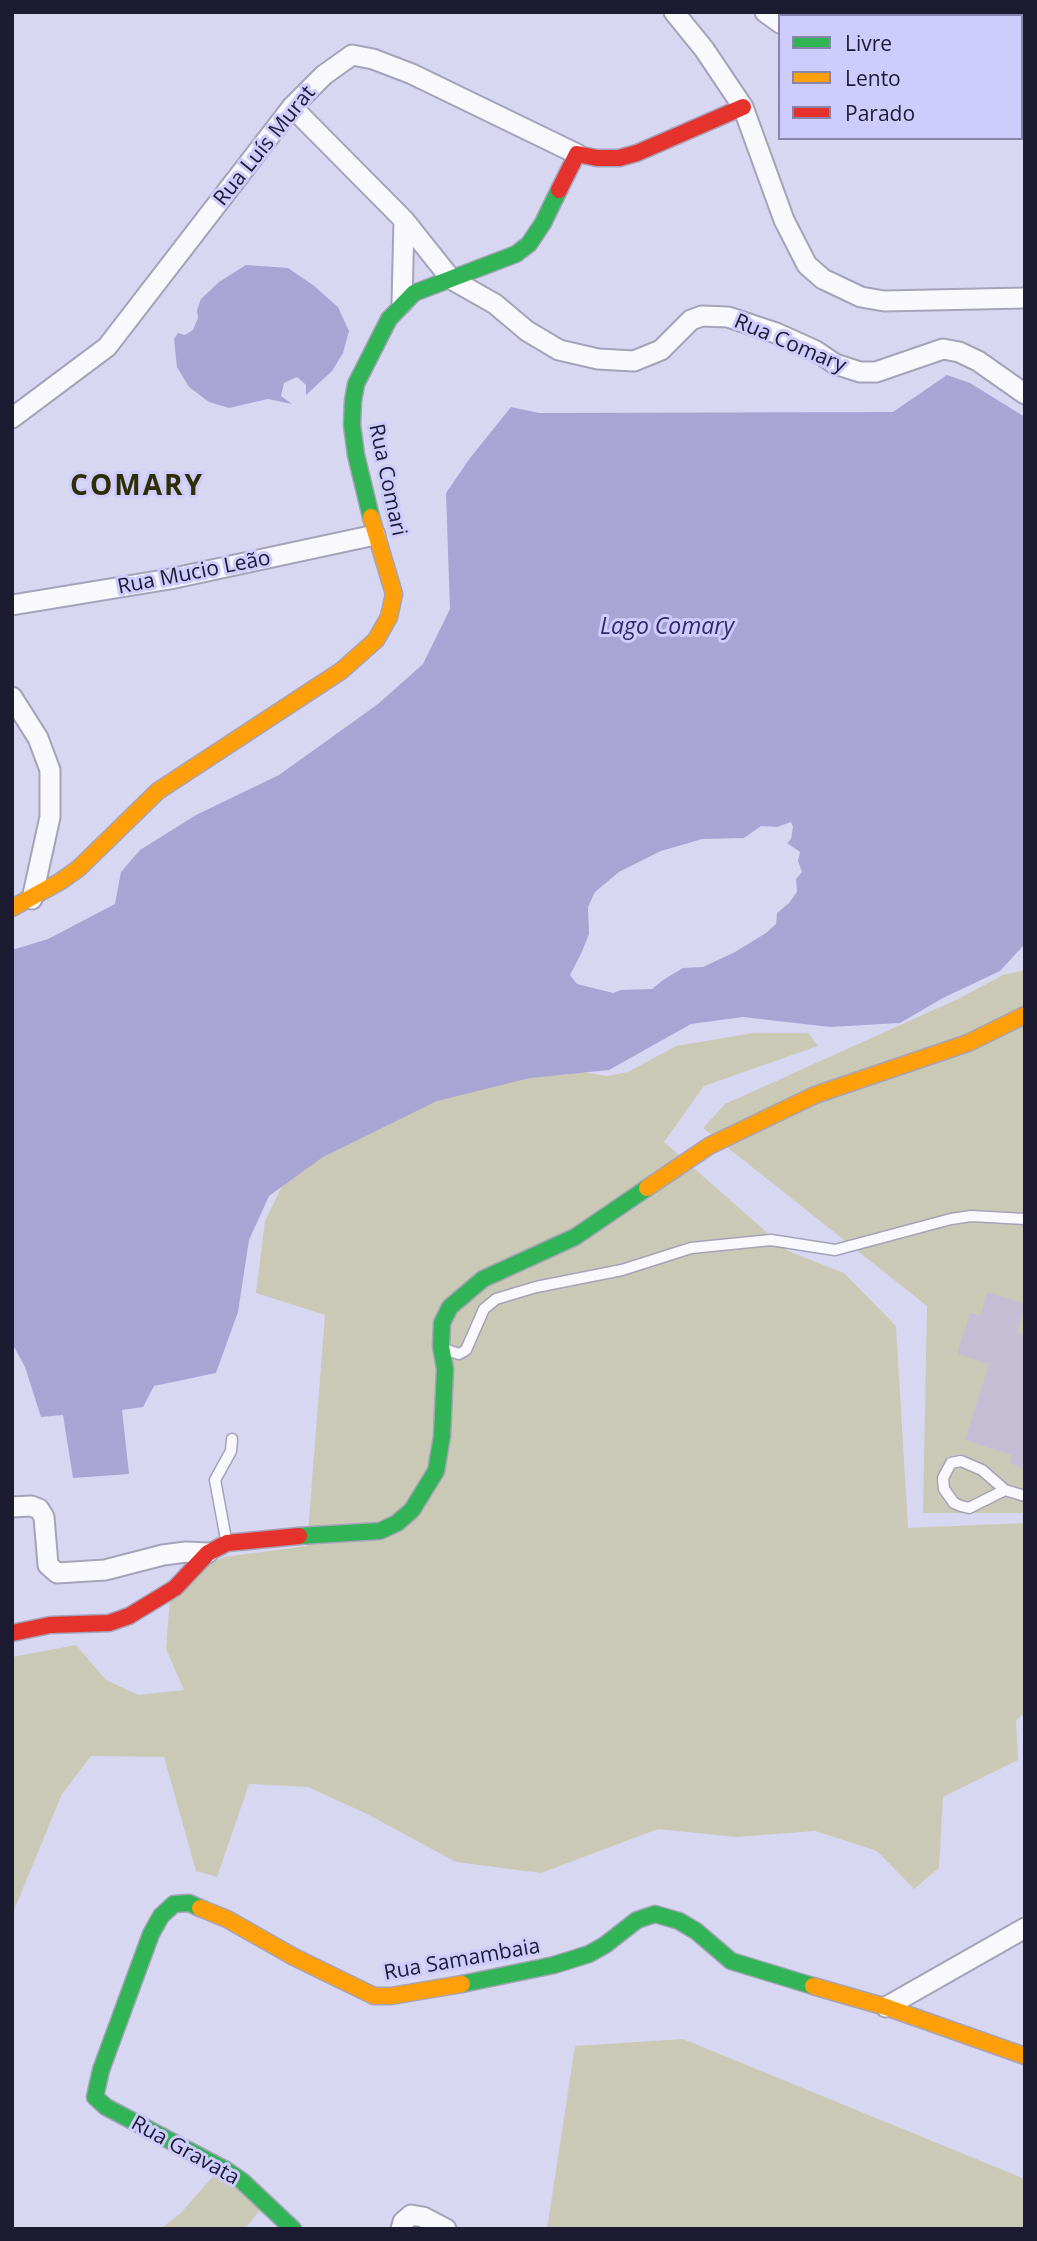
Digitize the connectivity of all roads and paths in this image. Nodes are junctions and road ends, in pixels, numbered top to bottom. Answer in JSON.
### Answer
{"nodes":[{"id":1,"x":674,"y":12,"type":"edge"},
{"id":2,"x":292,"y":107,"type":"junction"},
{"id":3,"x":743,"y":107,"type":"junction"},
{"id":4,"x":577,"y":153,"type":"junction"},
{"id":5,"x":404,"y":220,"type":"junction"},
{"id":6,"x":451,"y":279,"type":"junction"},
{"id":7,"x":1025,"y":298,"type":"edge"},
{"id":8,"x":402,"y":303,"type":"junction"},
{"id":9,"x":1025,"y":394,"type":"edge"},
{"id":10,"x":12,"y":418,"type":"edge"},
{"id":11,"x":375,"y":535,"type":"junction"},
{"id":12,"x":12,"y":605,"type":"edge"},
{"id":13,"x":12,"y":697,"type":"edge"},
{"id":14,"x":32,"y":899,"type":"junction"},
{"id":15,"x":12,"y":908,"type":"edge"},
{"id":16,"x":1025,"y":1015,"type":"edge"},
{"id":17,"x":1025,"y":1219,"type":"edge"},
{"id":18,"x":441,"y":1346,"type":"junction"},
{"id":19,"x":232,"y":1438,"type":"dead end"},
{"id":20,"x":1005,"y":1490,"type":"junction"},
{"id":21,"x":1025,"y":1496,"type":"edge"},
{"id":22,"x":12,"y":1507,"type":"edge"},
{"id":23,"x":227,"y":1544,"type":"junction"},
{"id":24,"x":208,"y":1553,"type":"junction"},
{"id":25,"x":12,"y":1633,"type":"edge"},
{"id":26,"x":1025,"y":1928,"type":"edge"},
{"id":27,"x":886,"y":2007,"type":"junction"},
{"id":28,"x":1025,"y":2056,"type":"edge"},
{"id":29,"x":101,"y":2070,"type":"joint"},
{"id":30,"x":293,"y":2229,"type":"edge"},
{"id":31,"x":401,"y":2229,"type":"edge"},
{"id":32,"x":446,"y":2229,"type":"edge"}],
"edges":[{"from":1,"to":3,"type":"street"},
{"from":2,"to":4,"type":"street","name":"Rua Luís Murat"},
{"from":2,"to":5,"type":"street"},
{"from":2,"to":10,"type":"street","name":"Rua Luís Murat"},
{"from":3,"to":4,"type":"street"},
{"from":3,"to":7,"type":"street"},
{"from":4,"to":6,"type":"street","name":"Rua Comari"},
{"from":5,"to":6,"type":"street"},
{"from":5,"to":8,"type":"street"},
{"from":6,"to":8,"type":"street","name":"Rua Comari"},
{"from":6,"to":9,"type":"street","name":"Rua Comary"},
{"from":8,"to":11,"type":"street","name":"Rua Comari"},
{"from":11,"to":12,"type":"street","name":"Rua Mucio Leão"},
{"from":11,"to":14,"type":"street","name":"Rua Comari"},
{"from":13,"to":14,"type":"street"},
{"from":14,"to":15,"type":"street","name":"Rua Comari"},
{"from":16,"to":18,"type":"street"},
{"from":17,"to":18,"type":"lane"},
{"from":18,"to":23,"type":"street"},
{"from":19,"to":23,"type":"lane"},
{"from":20,"to":20,"type":"lane"},
{"from":20,"to":21,"type":"lane"},
{"from":22,"to":24,"type":"street"},
{"from":23,"to":24,"type":"street"},
{"from":24,"to":25,"type":"street"},
{"from":26,"to":27,"type":"street"},
{"from":27,"to":28,"type":"street"},
{"from":27,"to":29,"type":"street","name":"Rua Samambaia"},
{"from":29,"to":30,"type":"street","name":"Rua Gravata"},
{"from":31,"to":32,"type":"street"}]}
